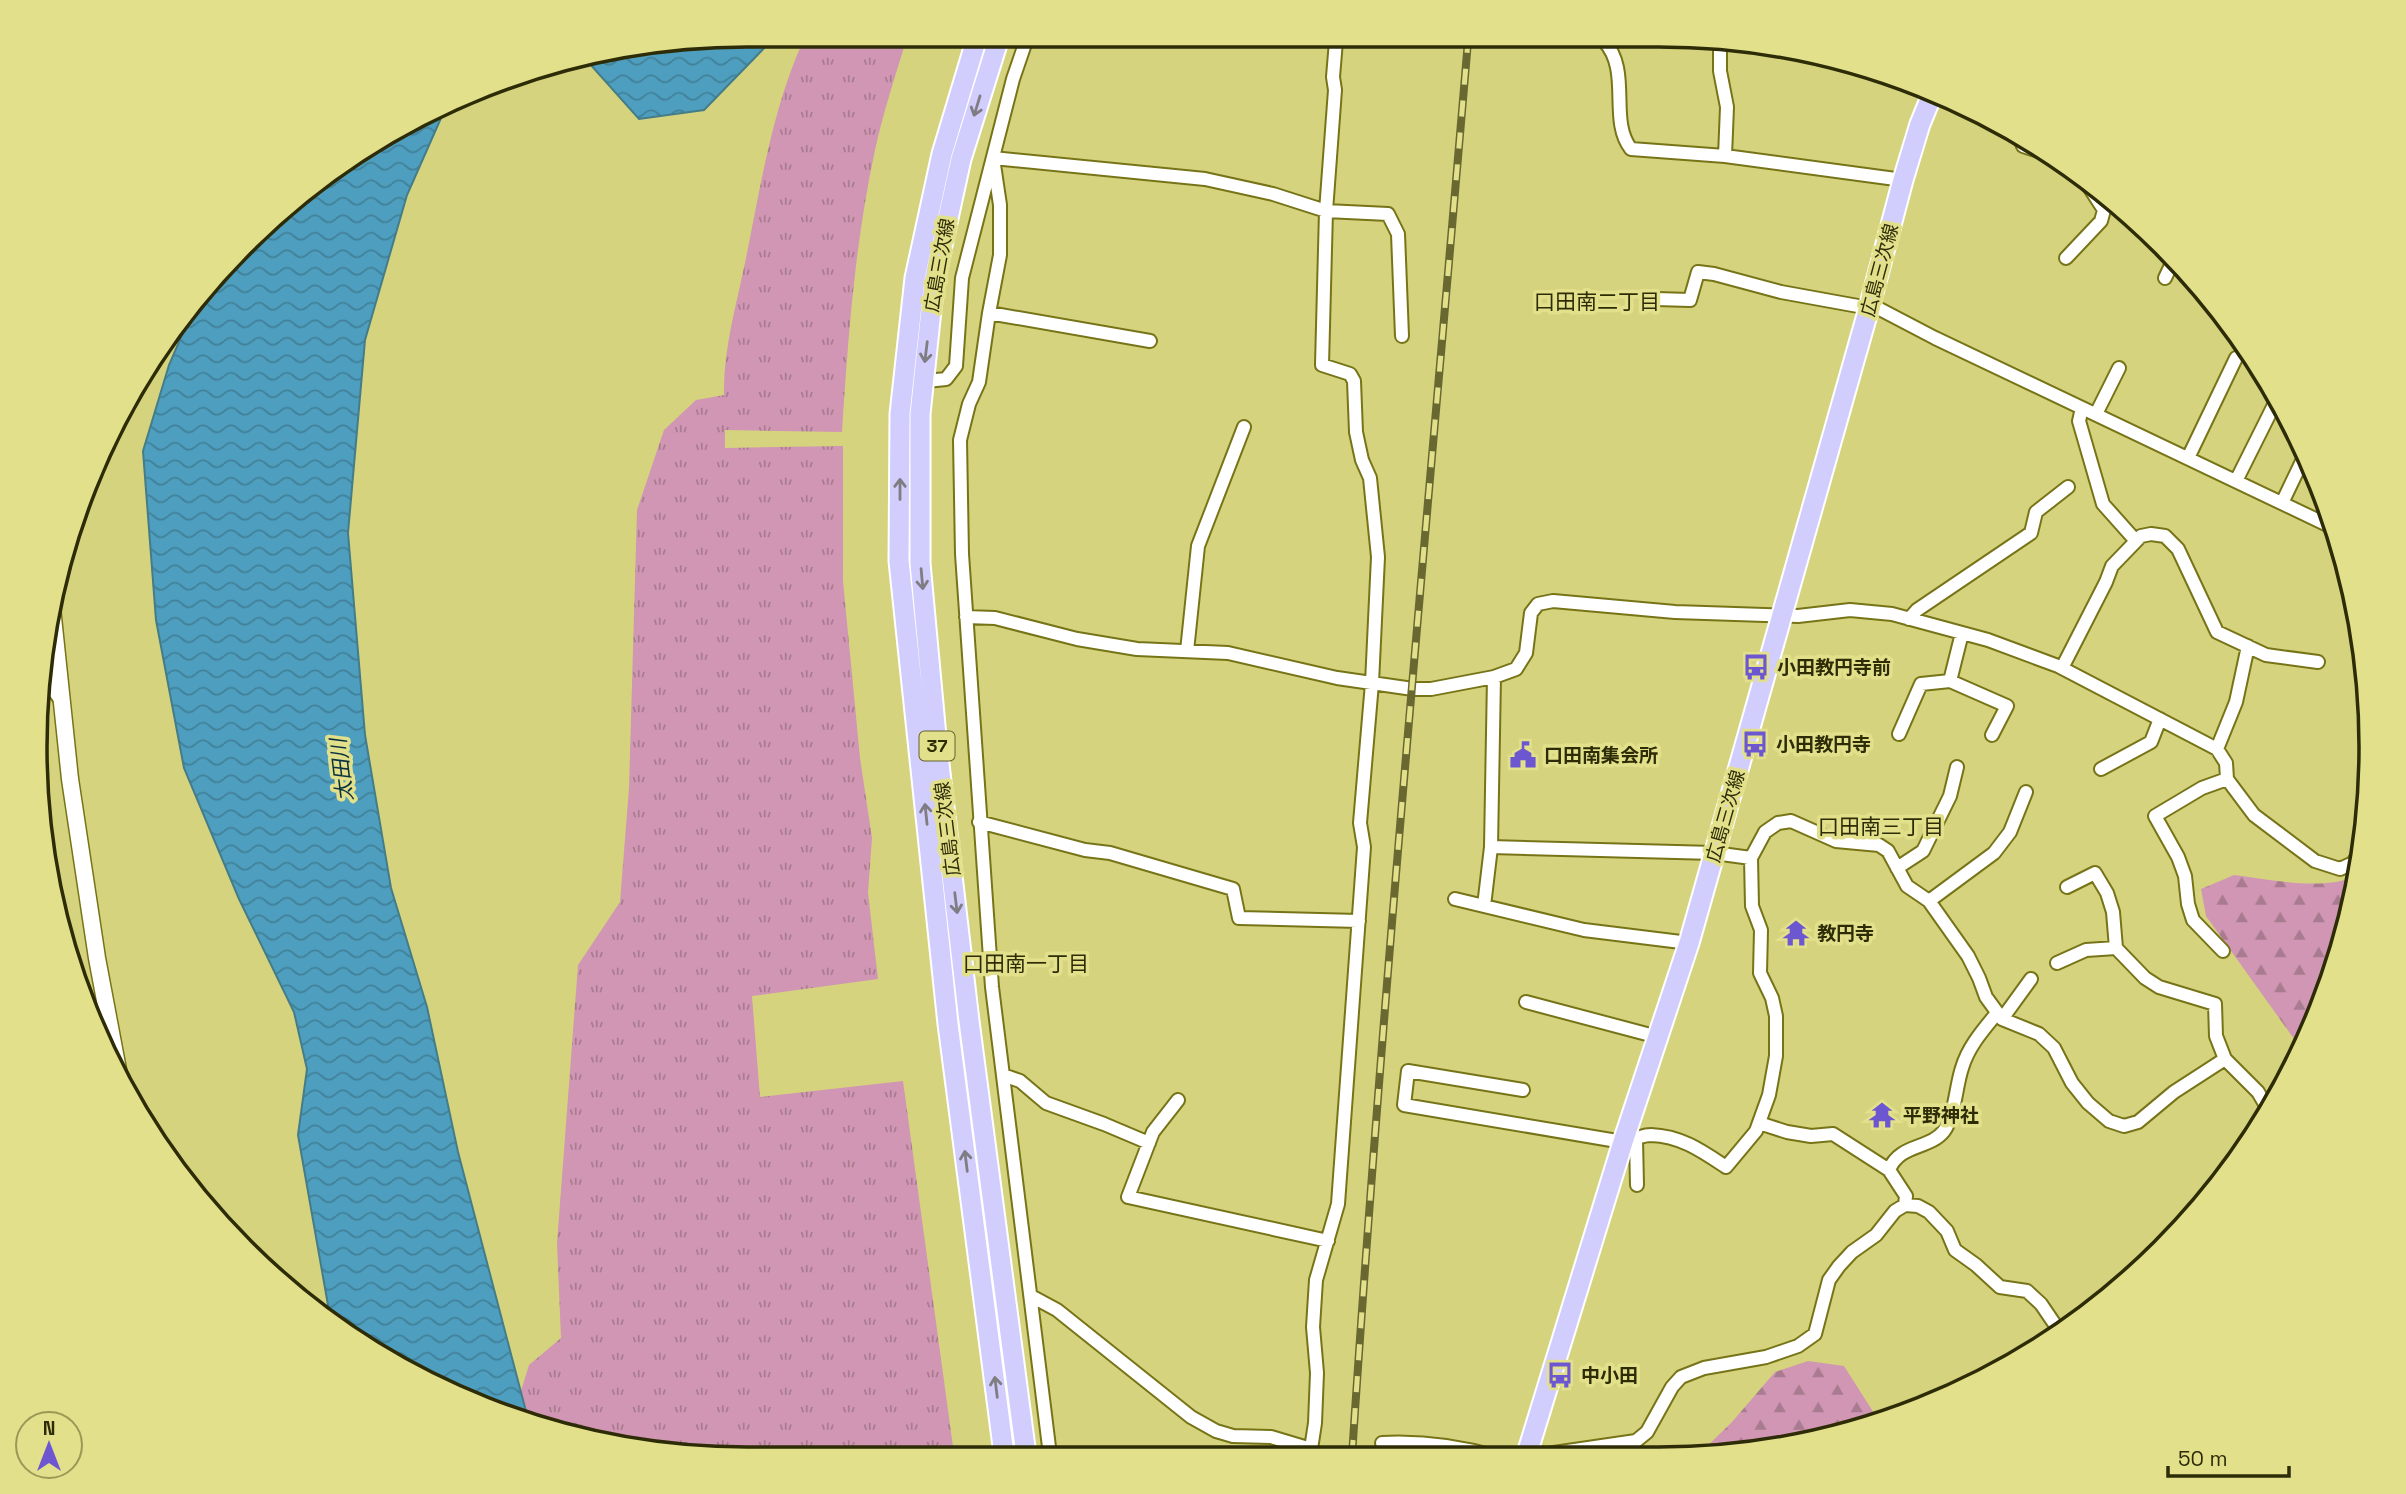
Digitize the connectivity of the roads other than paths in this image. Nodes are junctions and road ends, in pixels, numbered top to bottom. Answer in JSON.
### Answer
{"nodes":[{"id":1,"x":973,"y":47,"type":"edge"},
{"id":2,"x":996,"y":47,"type":"edge"},
{"id":3,"x":1024,"y":47,"type":"edge"},
{"id":4,"x":1335,"y":47,"type":"edge"},
{"id":5,"x":1610,"y":47,"type":"edge"},
{"id":6,"x":1720,"y":50,"type":"edge"},
{"id":7,"x":1929,"y":102,"type":"edge"},
{"id":8,"x":1725,"y":156,"type":"junction"},
{"id":9,"x":993,"y":158,"type":"junction"},
{"id":10,"x":1903,"y":180,"type":"junction"},
{"id":11,"x":2101,"y":205,"type":"edge"},
{"id":12,"x":1326,"y":211,"type":"junction"},
{"id":13,"x":2066,"y":258,"type":"dead end"},
{"id":14,"x":2169,"y":269,"type":"edge"},
{"id":15,"x":2165,"y":278,"type":"dead end"},
{"id":16,"x":1656,"y":299,"type":"dead end"},
{"id":17,"x":1870,"y":306,"type":"junction"},
{"id":18,"x":989,"y":313,"type":"junction"},
{"id":19,"x":1402,"y":336,"type":"dead end"},
{"id":20,"x":1150,"y":341,"type":"dead end"},
{"id":21,"x":2236,"y":358,"type":"dead end"},
{"id":22,"x":2119,"y":368,"type":"dead end"},
{"id":23,"x":912,"y":382,"type":"junction"},
{"id":24,"x":2082,"y":408,"type":"junction"},
{"id":25,"x":2272,"y":410,"type":"edge"},
{"id":26,"x":2096,"y":414,"type":"junction"},
{"id":27,"x":1244,"y":427,"type":"dead end"},
{"id":28,"x":2188,"y":458,"type":"junction"},
{"id":29,"x":2300,"y":466,"type":"edge"},
{"id":30,"x":2236,"y":481,"type":"junction"},
{"id":31,"x":2068,"y":487,"type":"dead end"},
{"id":32,"x":2282,"y":503,"type":"junction"},
{"id":33,"x":2320,"y":518,"type":"edge"},
{"id":34,"x":2136,"y":541,"type":"junction"},
{"id":35,"x":1782,"y":616,"type":"junction"},
{"id":36,"x":966,"y":617,"type":"junction"},
{"id":37,"x":1909,"y":619,"type":"junction"},
{"id":38,"x":1962,"y":633,"type":"junction"},
{"id":39,"x":56,"y":641,"type":"edge"},
{"id":40,"x":2248,"y":646,"type":"junction"},
{"id":41,"x":1187,"y":652,"type":"junction"},
{"id":42,"x":2318,"y":662,"type":"dead end"},
{"id":43,"x":2062,"y":668,"type":"junction"},
{"id":44,"x":1494,"y":677,"type":"junction"},
{"id":45,"x":1950,"y":681,"type":"junction"},
{"id":46,"x":1372,"y":683,"type":"junction"},
{"id":47,"x":50,"y":685,"type":"edge"},
{"id":48,"x":62,"y":703,"type":"junction"},
{"id":49,"x":2160,"y":719,"type":"junction"},
{"id":50,"x":1899,"y":734,"type":"dead end"},
{"id":51,"x":1992,"y":735,"type":"dead end"},
{"id":52,"x":2217,"y":749,"type":"junction"},
{"id":53,"x":1957,"y":767,"type":"dead end"},
{"id":54,"x":2101,"y":769,"type":"dead end"},
{"id":55,"x":2227,"y":779,"type":"junction"},
{"id":56,"x":2026,"y":792,"type":"dead end"},
{"id":57,"x":979,"y":822,"type":"junction"},
{"id":58,"x":1491,"y":846,"type":"junction"},
{"id":59,"x":1714,"y":853,"type":"junction"},
{"id":60,"x":1751,"y":858,"type":"junction"},
{"id":61,"x":2348,"y":865,"type":"edge"},
{"id":62,"x":1897,"y":868,"type":"junction"},
{"id":63,"x":2067,"y":887,"type":"dead end"},
{"id":64,"x":1455,"y":899,"type":"dead end"},
{"id":65,"x":1929,"y":901,"type":"junction"},
{"id":66,"x":1484,"y":906,"type":"junction"},
{"id":67,"x":1359,"y":921,"type":"junction"},
{"id":68,"x":1689,"y":943,"type":"junction"},
{"id":69,"x":2116,"y":948,"type":"junction"},
{"id":70,"x":2223,"y":951,"type":"dead end"},
{"id":71,"x":2057,"y":963,"type":"dead end"},
{"id":72,"x":2031,"y":979,"type":"dead end"},
{"id":73,"x":1527,"y":1002,"type":"dead end"},
{"id":74,"x":1999,"y":1016,"type":"junction"},
{"id":75,"x":1658,"y":1037,"type":"junction"},
{"id":76,"x":114,"y":1044,"type":"edge"},
{"id":77,"x":2225,"y":1059,"type":"junction"},
{"id":78,"x":1003,"y":1075,"type":"junction"},
{"id":79,"x":1523,"y":1090,"type":"dead end"},
{"id":80,"x":1178,"y":1100,"type":"dead end"},
{"id":81,"x":2263,"y":1101,"type":"edge"},
{"id":82,"x":1759,"y":1123,"type":"junction"},
{"id":83,"x":1628,"y":1139,"type":"junction"},
{"id":84,"x":1149,"y":1143,"type":"junction"},
{"id":85,"x":1889,"y":1171,"type":"junction"},
{"id":86,"x":1637,"y":1185,"type":"dead end"},
{"id":87,"x":1906,"y":1205,"type":"junction"},
{"id":88,"x":1328,"y":1241,"type":"junction"},
{"id":89,"x":1031,"y":1296,"type":"junction"},
{"id":90,"x":2055,"y":1324,"type":"edge"},
{"id":91,"x":1382,"y":1443,"type":"dead end"},
{"id":92,"x":1003,"y":1447,"type":"edge"},
{"id":93,"x":1025,"y":1447,"type":"edge"},
{"id":94,"x":1049,"y":1447,"type":"edge"},
{"id":95,"x":1297,"y":1447,"type":"edge"},
{"id":96,"x":1310,"y":1447,"type":"edge"},
{"id":97,"x":1453,"y":1447,"type":"edge"},
{"id":98,"x":1528,"y":1447,"type":"edge"},
{"id":99,"x":1595,"y":1447,"type":"edge"}],
"edges":[{"from":1,"to":23,"type":"main road","name":"広島三次線","number":"37"},
{"from":2,"to":23,"type":"main road","name":"広島三次線","number":"37","one_way":true},
{"from":3,"to":9,"type":"street"},
{"from":4,"to":12,"type":"street"},
{"from":5,"to":8,"type":"street"},
{"from":6,"to":8,"type":"street"},
{"from":7,"to":10,"type":"main road","name":"広島三次線"},
{"from":8,"to":10,"type":"street"},
{"from":9,"to":12,"type":"street"},
{"from":9,"to":18,"type":"street"},
{"from":9,"to":23,"type":"street"},
{"from":10,"to":17,"type":"main road","name":"広島三次線"},
{"from":11,"to":13,"type":"street"},
{"from":12,"to":19,"type":"street"},
{"from":12,"to":46,"type":"street"},
{"from":14,"to":15,"type":"street"},
{"from":16,"to":17,"type":"street"},
{"from":17,"to":24,"type":"street"},
{"from":17,"to":35,"type":"main road","name":"広島三次線"},
{"from":18,"to":20,"type":"street"},
{"from":18,"to":36,"type":"street"},
{"from":21,"to":28,"type":"street"},
{"from":22,"to":26,"type":"street"},
{"from":92,"to":23,"type":"main road","name":"広島三次線","number":"37","one_way":true},
{"from":23,"to":93,"type":"main road","name":"広島三次線","number":"37","one_way":true},
{"from":24,"to":26,"type":"street"},
{"from":24,"to":34,"type":"street"},
{"from":25,"to":30,"type":"street"},
{"from":26,"to":28,"type":"street"},
{"from":27,"to":41,"type":"street"},
{"from":28,"to":30,"type":"street"},
{"from":29,"to":32,"type":"street"},
{"from":30,"to":32,"type":"street"},
{"from":31,"to":37,"type":"street"},
{"from":32,"to":33,"type":"street"},
{"from":34,"to":40,"type":"street"},
{"from":34,"to":43,"type":"street"},
{"from":35,"to":37,"type":"street"},
{"from":35,"to":44,"type":"street"},
{"from":35,"to":59,"type":"main road","name":"広島三次線"},
{"from":36,"to":41,"type":"street"},
{"from":36,"to":57,"type":"street"},
{"from":37,"to":38,"type":"street"},
{"from":38,"to":43,"type":"street"},
{"from":38,"to":45,"type":"street"},
{"from":39,"to":48,"type":"street"},
{"from":40,"to":42,"type":"street"},
{"from":40,"to":52,"type":"street"},
{"from":41,"to":46,"type":"street"},
{"from":43,"to":49,"type":"street"},
{"from":44,"to":46,"type":"street"},
{"from":44,"to":58,"type":"street"},
{"from":45,"to":50,"type":"street"},
{"from":45,"to":51,"type":"street"},
{"from":46,"to":67,"type":"street"},
{"from":47,"to":48,"type":"street"},
{"from":48,"to":76,"type":"street"},
{"from":49,"to":52,"type":"street"},
{"from":49,"to":54,"type":"street"},
{"from":52,"to":55,"type":"street"},
{"from":53,"to":62,"type":"street"},
{"from":55,"to":61,"type":"street"},
{"from":55,"to":70,"type":"street"},
{"from":56,"to":65,"type":"street"},
{"from":57,"to":67,"type":"street"},
{"from":57,"to":78,"type":"street"},
{"from":58,"to":59,"type":"street"},
{"from":58,"to":66,"type":"street"},
{"from":59,"to":60,"type":"street"},
{"from":59,"to":68,"type":"main road","name":"広島三次線"},
{"from":60,"to":62,"type":"street"},
{"from":60,"to":82,"type":"street"},
{"from":62,"to":65,"type":"street"},
{"from":63,"to":69,"type":"street"},
{"from":64,"to":66,"type":"street"},
{"from":65,"to":74,"type":"street"},
{"from":66,"to":68,"type":"street"},
{"from":67,"to":88,"type":"street"},
{"from":68,"to":75,"type":"main road","name":"広島三次線"},
{"from":69,"to":71,"type":"street"},
{"from":69,"to":77,"type":"street"},
{"from":72,"to":74,"type":"street"},
{"from":73,"to":75,"type":"street"},
{"from":74,"to":77,"type":"street"},
{"from":74,"to":85,"type":"street"},
{"from":75,"to":83,"type":"main road","name":"広島三次線"},
{"from":77,"to":81,"type":"street"},
{"from":78,"to":84,"type":"street"},
{"from":78,"to":89,"type":"street"},
{"from":79,"to":83,"type":"street"},
{"from":80,"to":84,"type":"street"},
{"from":82,"to":83,"type":"street"},
{"from":82,"to":85,"type":"street"},
{"from":83,"to":86,"type":"street"},
{"from":83,"to":98,"type":"main road","name":"広島三次線"},
{"from":84,"to":88,"type":"street"},
{"from":85,"to":87,"type":"street"},
{"from":87,"to":90,"type":"street"},
{"from":87,"to":99,"type":"street"},
{"from":88,"to":96,"type":"street"},
{"from":89,"to":94,"type":"street"},
{"from":89,"to":95,"type":"street"},
{"from":91,"to":97,"type":"street"}]}
